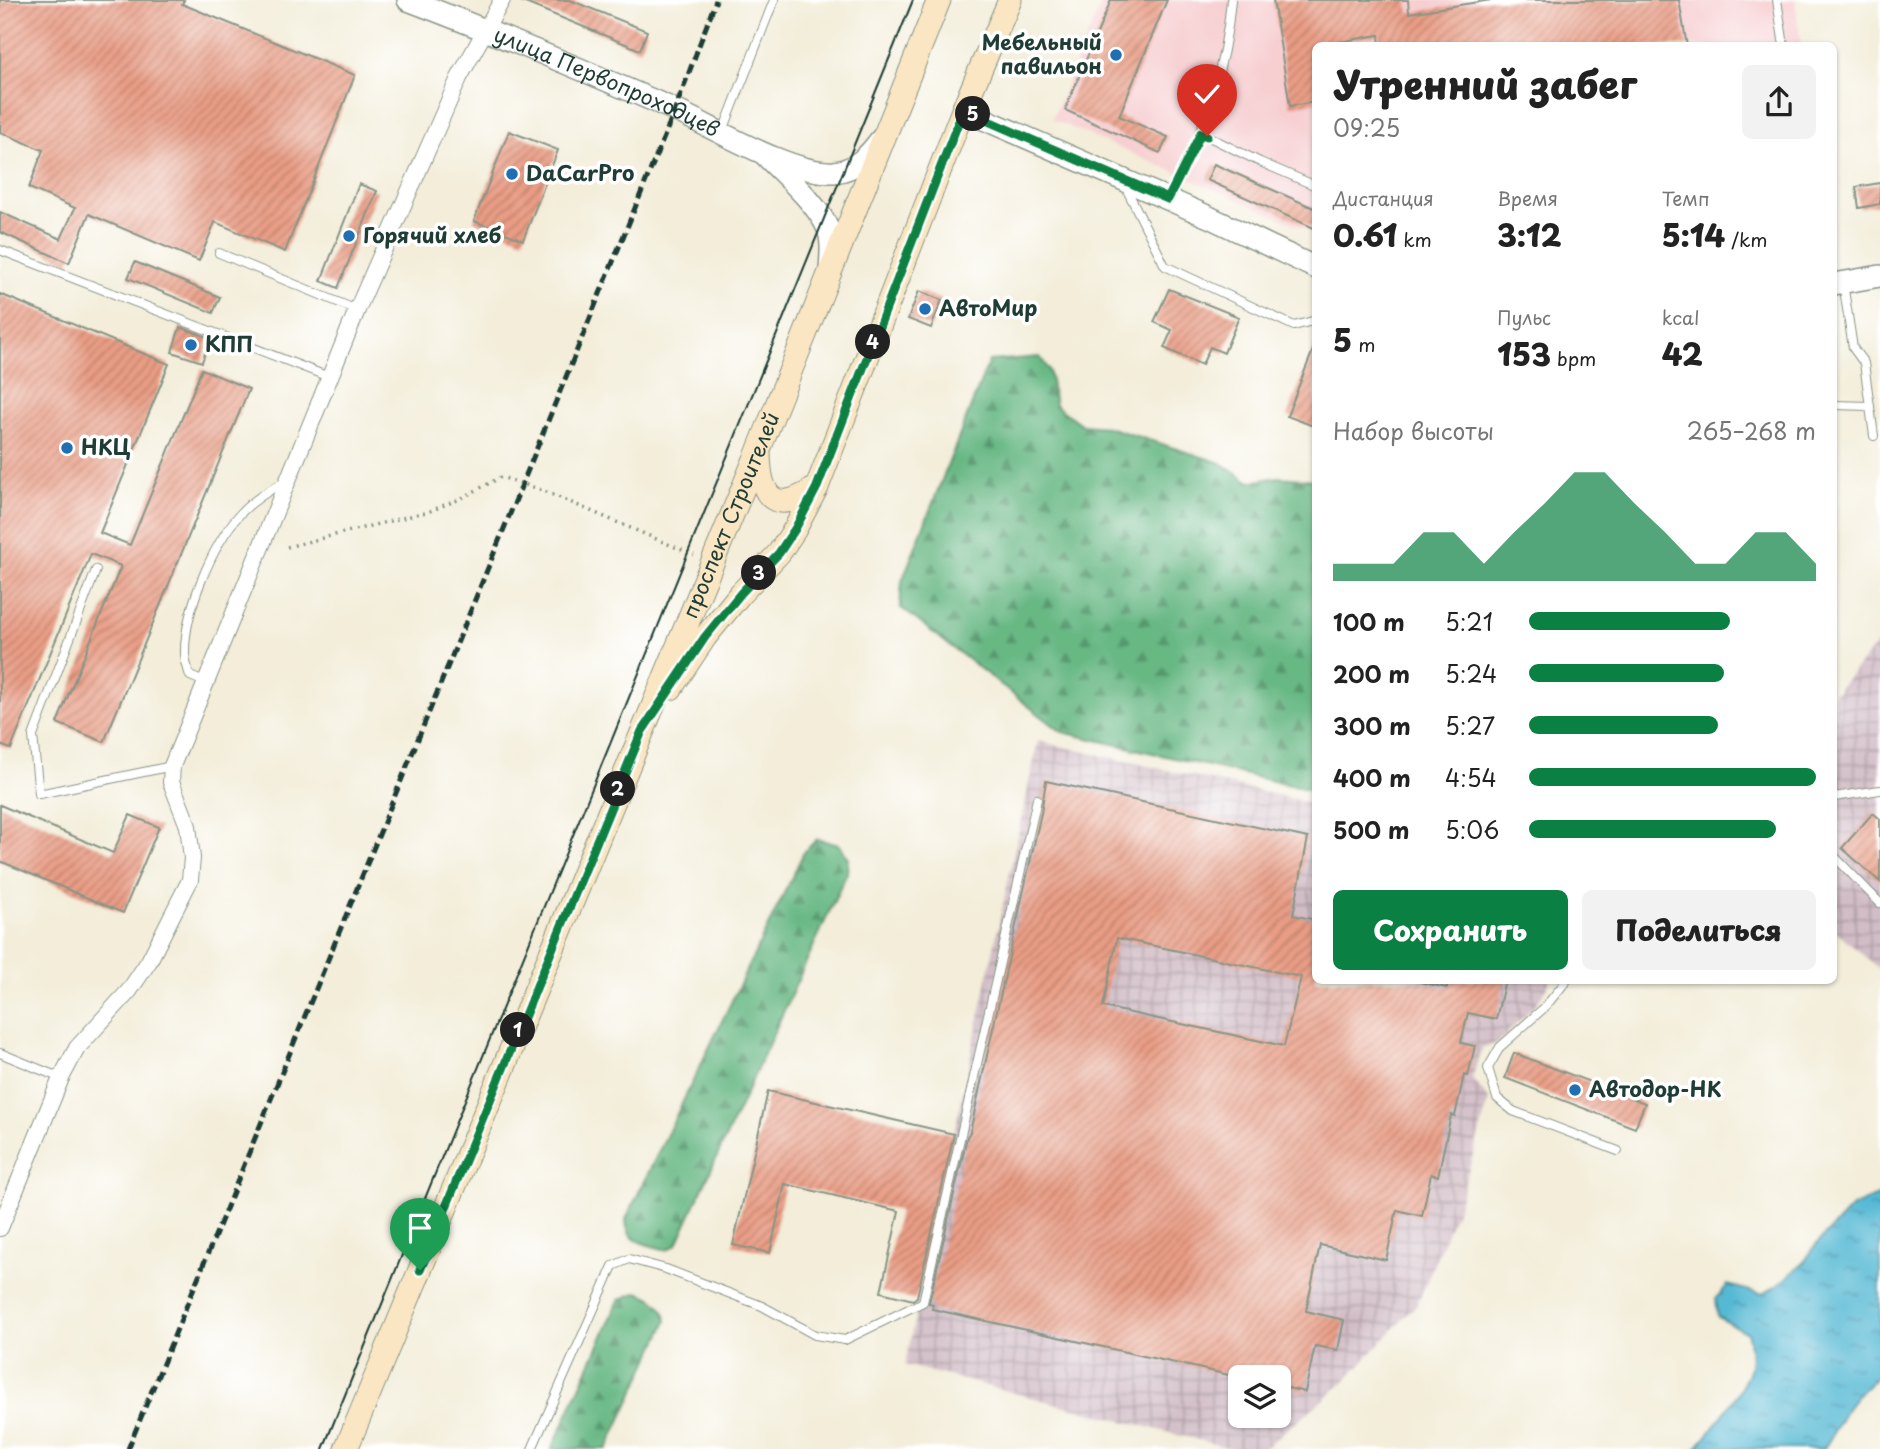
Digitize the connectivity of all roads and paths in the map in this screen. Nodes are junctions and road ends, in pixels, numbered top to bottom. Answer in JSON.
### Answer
{"nodes":[{"id":1,"x":408,"y":0,"type":"edge"},
{"id":2,"x":502,"y":0,"type":"edge"},
{"id":3,"x":774,"y":0,"type":"edge"},
{"id":4,"x":939,"y":0,"type":"edge"},
{"id":5,"x":1010,"y":0,"type":"edge"},
{"id":6,"x":1231,"y":0,"type":"edge"},
{"id":7,"x":1777,"y":0,"type":"edge"},
{"id":8,"x":485,"y":31,"type":"junction"},
{"id":9,"x":1783,"y":42,"type":"edge"},
{"id":10,"x":963,"y":110,"type":"junction"},
{"id":11,"x":722,"y":132,"type":"junction"},
{"id":12,"x":886,"y":132,"type":"junction"},
{"id":13,"x":1201,"y":133,"type":"junction"},
{"id":14,"x":765,"y":154,"type":"junction"},
{"id":15,"x":1121,"y":178,"type":"junction"},
{"id":16,"x":1312,"y":184,"type":"edge"},
{"id":17,"x":1168,"y":199,"type":"junction"},
{"id":18,"x":0,"y":250,"type":"edge"},
{"id":19,"x":219,"y":253,"type":"dead end"},
{"id":20,"x":1312,"y":266,"type":"edge"},
{"id":21,"x":830,"y":276,"type":"junction"},
{"id":22,"x":1880,"y":277,"type":"edge"},
{"id":23,"x":1838,"y":284,"type":"edge"},
{"id":24,"x":357,"y":310,"type":"junction"},
{"id":25,"x":1312,"y":321,"type":"edge"},
{"id":26,"x":329,"y":377,"type":"junction"},
{"id":27,"x":1837,"y":405,"type":"edge"},
{"id":28,"x":1870,"y":406,"type":"junction"},
{"id":29,"x":1874,"y":436,"type":"dead end"},
{"id":30,"x":758,"y":452,"type":"junction"},
{"id":31,"x":290,"y":479,"type":"junction"},
{"id":32,"x":817,"y":487,"type":"junction"},
{"id":33,"x":287,"y":547,"type":"dead end"},
{"id":34,"x":694,"y":555,"type":"dead end"},
{"id":35,"x":96,"y":570,"type":"dead end"},
{"id":36,"x":207,"y":683,"type":"junction"},
{"id":37,"x":642,"y":731,"type":"junction"},
{"id":38,"x":172,"y":766,"type":"junction"},
{"id":39,"x":1880,"y":790,"type":"edge"},
{"id":40,"x":1837,"y":797,"type":"edge"},
{"id":41,"x":1037,"y":799,"type":"dead end"},
{"id":42,"x":1837,"y":859,"type":"edge"},
{"id":43,"x":1880,"y":903,"type":"edge"},
{"id":44,"x":1564,"y":984,"type":"edge"},
{"id":45,"x":0,"y":1054,"type":"edge"},
{"id":46,"x":61,"y":1078,"type":"junction"},
{"id":47,"x":1618,"y":1151,"type":"dead end"},
{"id":48,"x":0,"y":1228,"type":"edge"},
{"id":49,"x":346,"y":1449,"type":"edge"},
{"id":50,"x":532,"y":1449,"type":"edge"}],
"edges":[{"from":1,"to":8,"type":"street","name":"улица Первопроходцев"},
{"from":2,"to":8,"type":"street"},
{"from":3,"to":11,"type":"lane"},
{"from":4,"to":12,"type":"main road","name":"проспект Строителей"},
{"from":5,"to":10,"type":"main road","name":"проспект Строителей"},
{"from":6,"to":13,"type":"lane"},
{"from":7,"to":9,"type":"lane"},
{"from":8,"to":11,"type":"street","name":"улица Первопроходцев"},
{"from":8,"to":24,"type":"street"},
{"from":10,"to":15,"type":"street"},
{"from":10,"to":32,"type":"main road","name":"проспект Строителей"},
{"from":11,"to":14,"type":"street","name":"улица Первопроходцев"},
{"from":12,"to":14,"type":"street","name":"улица Первопроходцев"},
{"from":12,"to":21,"type":"main road","name":"проспект Строителей"},
{"from":13,"to":16,"type":"lane"},
{"from":13,"to":17,"type":"lane"},
{"from":14,"to":21,"type":"street","name":"улица Первопроходцев"},
{"from":15,"to":17,"type":"street"},
{"from":15,"to":25,"type":"lane"},
{"from":17,"to":20,"type":"street"},
{"from":18,"to":26,"type":"lane"},
{"from":19,"to":24,"type":"lane"},
{"from":21,"to":30,"type":"main road","name":"проспект Строителей"},
{"from":22,"to":23,"type":"street"},
{"from":23,"to":28,"type":"lane"},
{"from":24,"to":26,"type":"street"},
{"from":26,"to":31,"type":"street"},
{"from":27,"to":28,"type":"lane"},
{"from":28,"to":29,"type":"lane"},
{"from":30,"to":32,"type":"main road"},
{"from":30,"to":37,"type":"main road","name":"проспект Строителей"},
{"from":31,"to":36,"type":"street"},
{"from":31,"to":36,"type":"lane"},
{"from":32,"to":37,"type":"main road","name":"проспект Строителей"},
{"from":33,"to":34,"type":"path"},
{"from":35,"to":38,"type":"lane"},
{"from":36,"to":38,"type":"street"},
{"from":37,"to":49,"type":"main road"},
{"from":38,"to":46,"type":"street"},
{"from":39,"to":40,"type":"lane"},
{"from":41,"to":50,"type":"lane"},
{"from":42,"to":43,"type":"lane"},
{"from":44,"to":47,"type":"lane"},
{"from":45,"to":46,"type":"lane"},
{"from":46,"to":48,"type":"street"}]}
